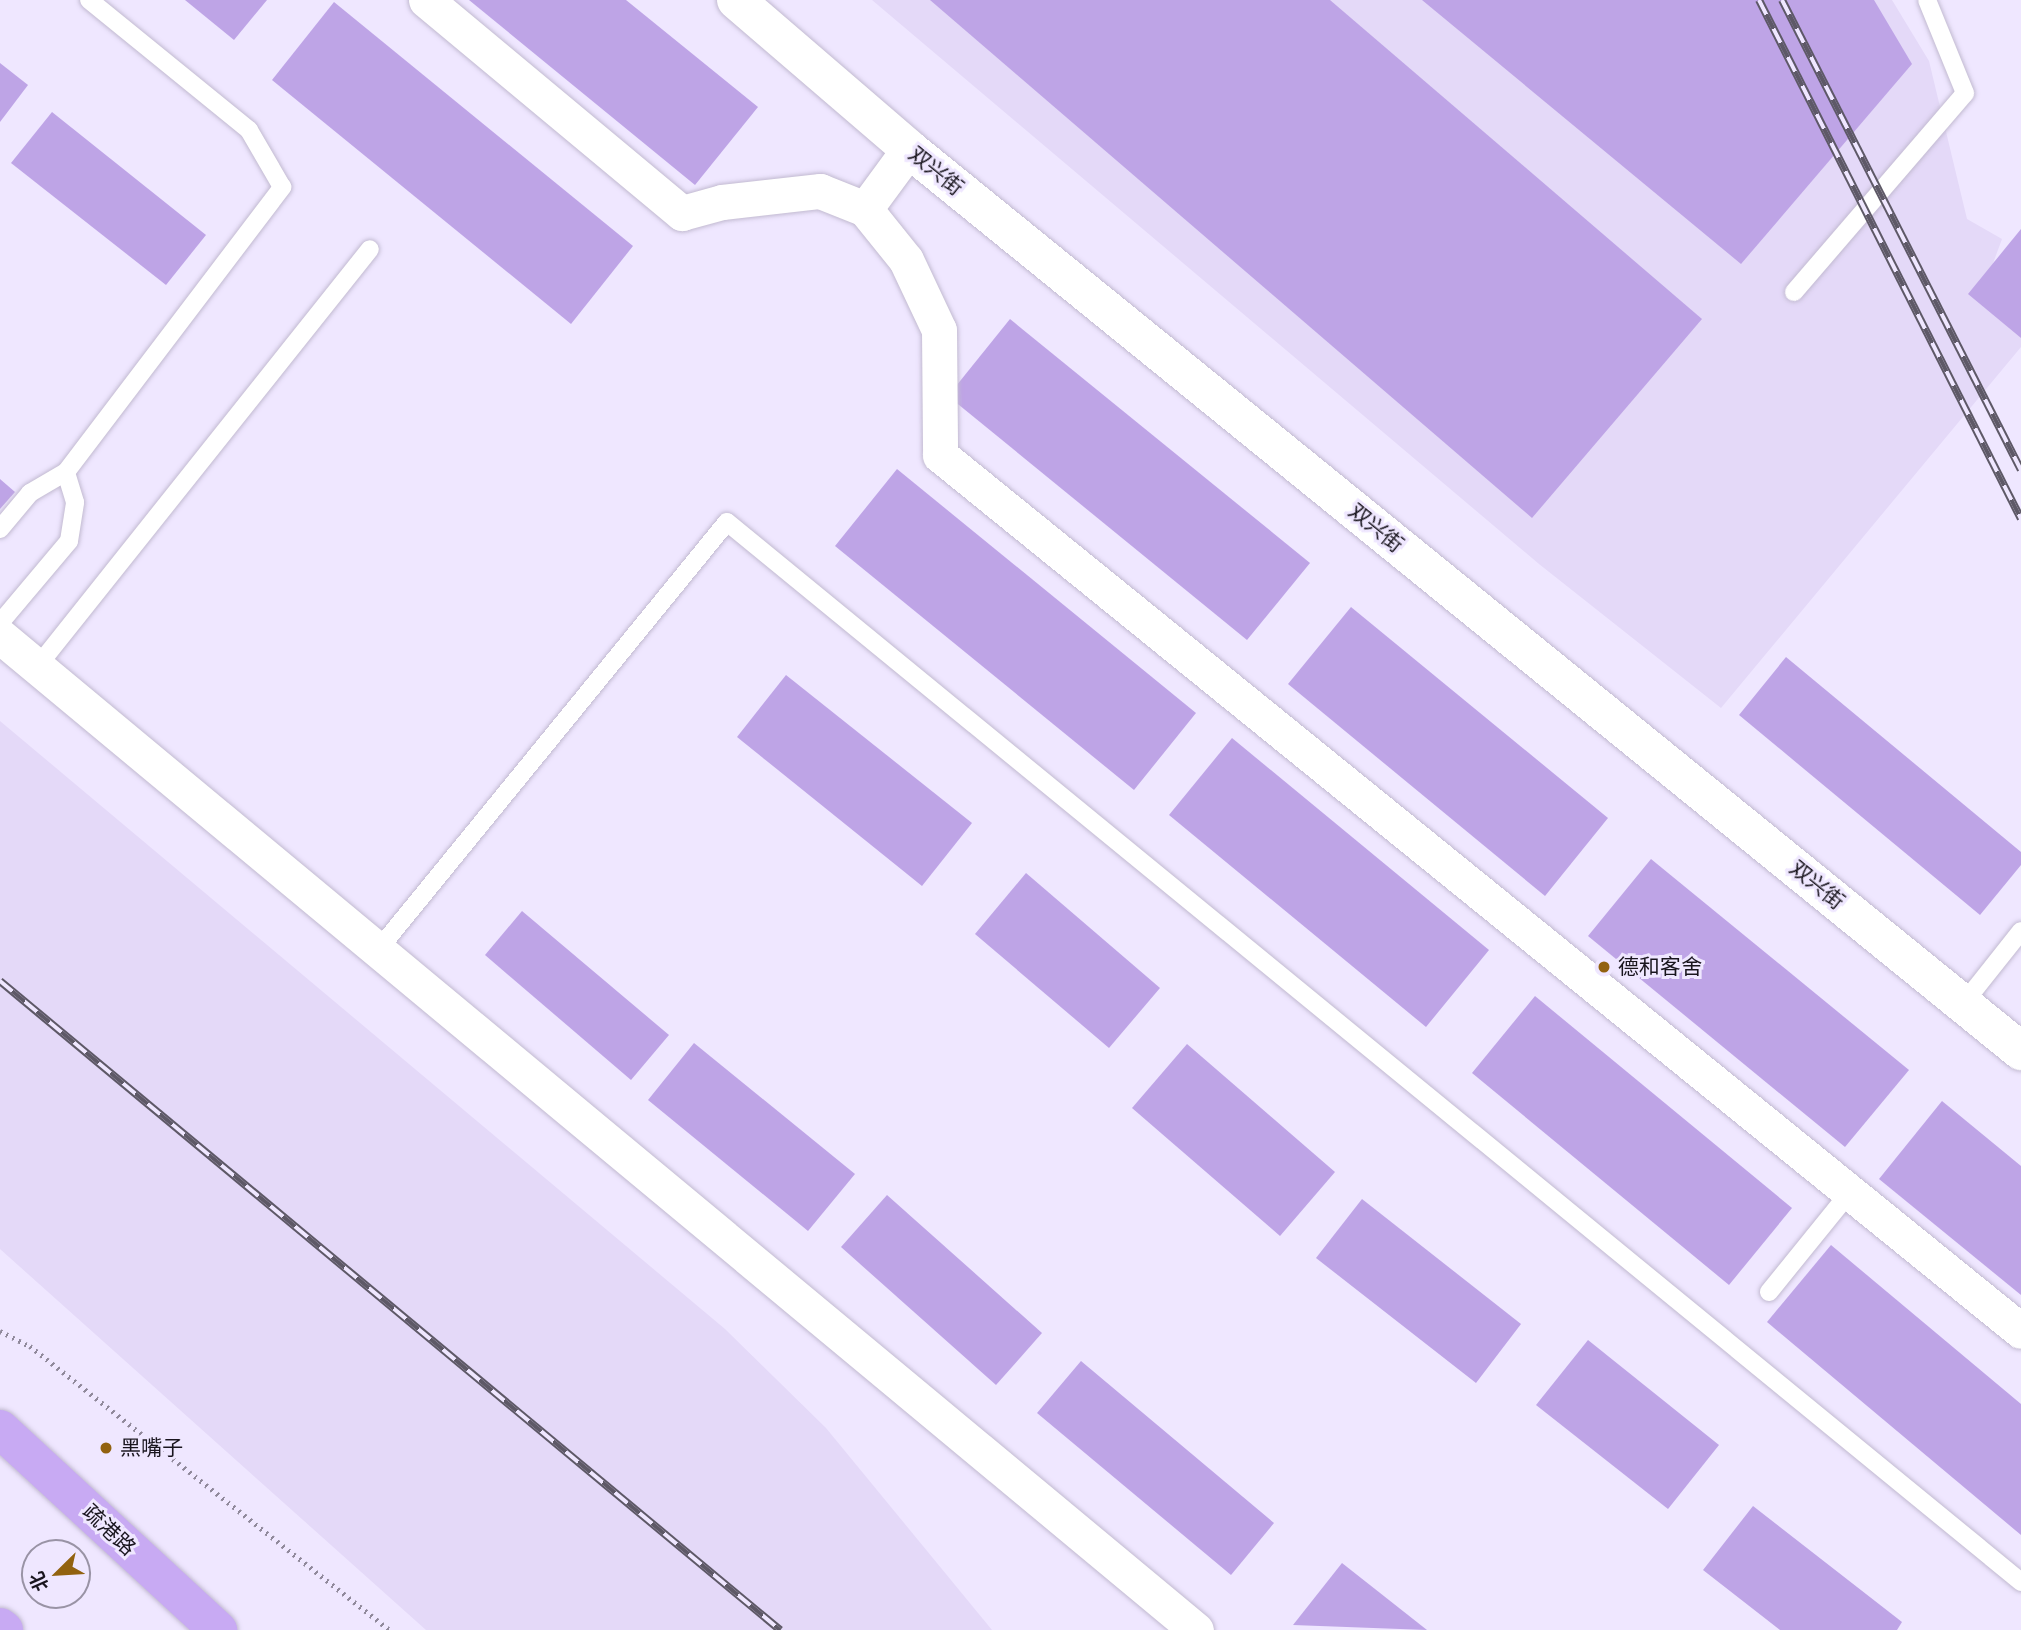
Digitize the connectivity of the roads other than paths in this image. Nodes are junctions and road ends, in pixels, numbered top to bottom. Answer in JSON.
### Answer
{"nodes":[{"id":1,"x":89,"y":0,"type":"edge"},
{"id":2,"x":426,"y":0,"type":"edge"},
{"id":3,"x":736,"y":0,"type":"edge"},
{"id":4,"x":1927,"y":0,"type":"edge"},
{"id":5,"x":909,"y":149,"type":"junction"},
{"id":6,"x":865,"y":209,"type":"junction"},
{"id":7,"x":370,"y":249,"type":"dead end"},
{"id":8,"x":1794,"y":292,"type":"dead end"},
{"id":9,"x":66,"y":472,"type":"junction"},
{"id":10,"x":0,"y":529,"type":"edge"},
{"id":11,"x":0,"y":623,"type":"edge"},
{"id":12,"x":0,"y":636,"type":"edge"},
{"id":13,"x":37,"y":667,"type":"junction"},
{"id":14,"x":2021,"y":931,"type":"edge"},
{"id":15,"x":378,"y":950,"type":"junction"},
{"id":16,"x":1963,"y":1004,"type":"junction"},
{"id":17,"x":2021,"y":1051,"type":"edge"},
{"id":18,"x":1850,"y":1192,"type":"junction"},
{"id":19,"x":1769,"y":1292,"type":"dead end"},
{"id":20,"x":2021,"y":1331,"type":"edge"},
{"id":21,"x":0,"y":1429,"type":"edge"},
{"id":22,"x":2021,"y":1582,"type":"edge"},
{"id":23,"x":0,"y":1626,"type":"edge"},
{"id":24,"x":4,"y":1630,"type":"edge"},
{"id":25,"x":218,"y":1630,"type":"edge"},
{"id":26,"x":1196,"y":1630,"type":"edge"}],
"edges":[{"from":1,"to":9,"type":"lane"},
{"from":2,"to":6,"type":"street"},
{"from":3,"to":5,"type":"street","name":"双兴街"},
{"from":4,"to":8,"type":"lane"},
{"from":5,"to":6,"type":"street"},
{"from":5,"to":16,"type":"street","name":"双兴街"},
{"from":6,"to":18,"type":"street"},
{"from":7,"to":13,"type":"lane"},
{"from":9,"to":10,"type":"lane"},
{"from":9,"to":11,"type":"lane"},
{"from":12,"to":13,"type":"street"},
{"from":13,"to":15,"type":"street"},
{"from":14,"to":16,"type":"lane"},
{"from":15,"to":22,"type":"lane"},
{"from":15,"to":26,"type":"street"},
{"from":16,"to":17,"type":"street","name":"双兴街"},
{"from":18,"to":19,"type":"lane"},
{"from":18,"to":20,"type":"street"},
{"from":21,"to":25,"type":"highway","name":"疏港路"},
{"from":23,"to":24,"type":"highway"}]}
